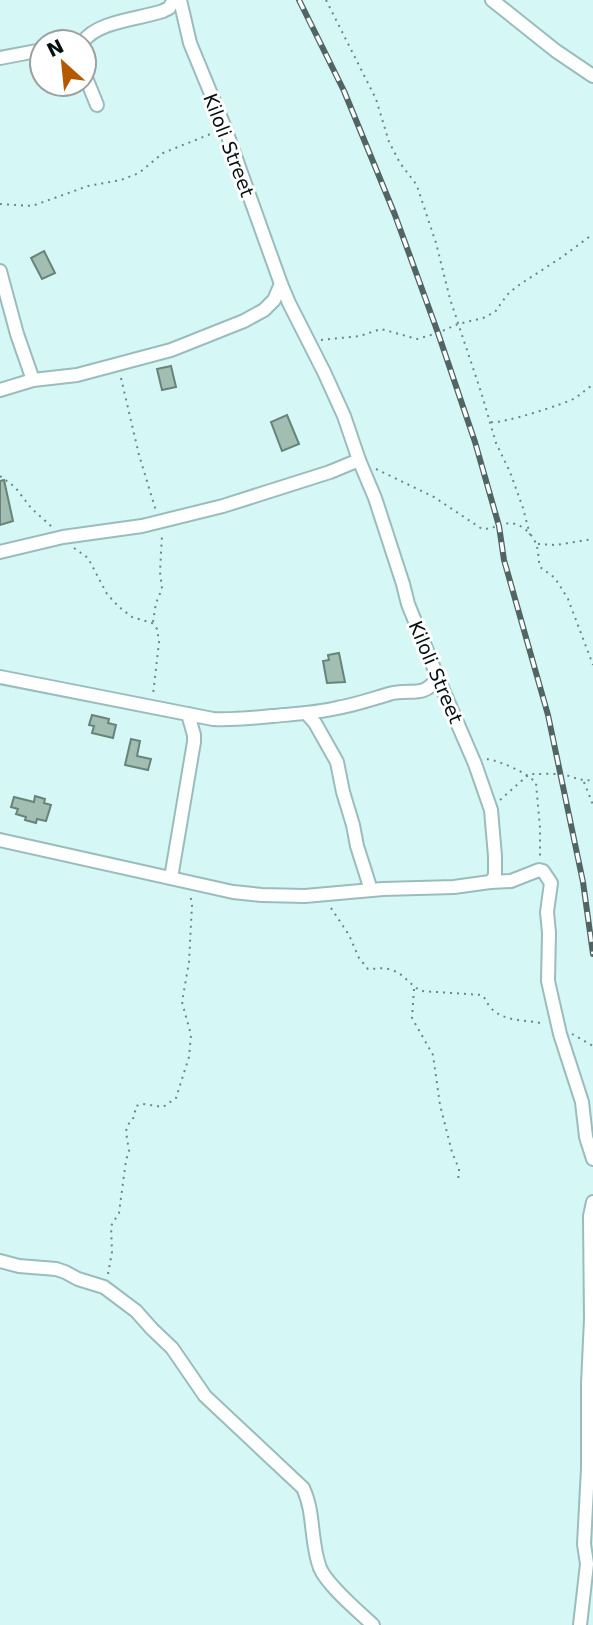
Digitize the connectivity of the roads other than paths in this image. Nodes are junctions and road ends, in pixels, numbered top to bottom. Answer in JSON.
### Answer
{"nodes":[{"id":1,"x":177,"y":0,"type":"edge"},
{"id":2,"x":492,"y":0,"type":"edge"},
{"id":3,"x":98,"y":30,"type":"edge"},
{"id":4,"x":28,"y":53,"type":"edge"},
{"id":5,"x":0,"y":58,"type":"edge"},
{"id":6,"x":593,"y":76,"type":"edge"},
{"id":7,"x":94,"y":98,"type":"edge"},
{"id":8,"x":97,"y":105,"type":"dead end"},
{"id":9,"x":0,"y":271,"type":"edge"},
{"id":10,"x":281,"y":284,"type":"junction"},
{"id":11,"x":33,"y":380,"type":"junction"},
{"id":12,"x":0,"y":390,"type":"edge"},
{"id":13,"x":359,"y":460,"type":"junction"},
{"id":14,"x":0,"y":552,"type":"edge"},
{"id":15,"x":0,"y":677,"type":"edge"},
{"id":16,"x":437,"y":678,"type":"junction"},
{"id":17,"x":307,"y":713,"type":"junction"},
{"id":18,"x":188,"y":714,"type":"junction"},
{"id":19,"x":0,"y":839,"type":"edge"},
{"id":20,"x":177,"y":880,"type":"junction"},
{"id":21,"x":490,"y":882,"type":"junction"},
{"id":22,"x":371,"y":890,"type":"junction"},
{"id":23,"x":593,"y":1159,"type":"edge"},
{"id":24,"x":593,"y":1202,"type":"edge"},
{"id":25,"x":0,"y":1261,"type":"edge"},
{"id":26,"x":373,"y":1625,"type":"edge"},
{"id":27,"x":580,"y":1625,"type":"edge"}],
"edges":[{"from":1,"to":3,"type":"street"},
{"from":1,"to":10,"type":"street","name":"Kiloli Street"},
{"from":2,"to":6,"type":"street"},
{"from":4,"to":5,"type":"street"},
{"from":7,"to":8,"type":"street"},
{"from":9,"to":11,"type":"street"},
{"from":10,"to":11,"type":"street"},
{"from":10,"to":13,"type":"street","name":"Kiloli Street"},
{"from":11,"to":12,"type":"street"},
{"from":13,"to":14,"type":"street"},
{"from":13,"to":16,"type":"street","name":"Kiloli Street"},
{"from":15,"to":18,"type":"street"},
{"from":16,"to":17,"type":"street"},
{"from":16,"to":21,"type":"street","name":"Kiloli Street"},
{"from":17,"to":18,"type":"street"},
{"from":17,"to":22,"type":"street"},
{"from":18,"to":20,"type":"street"},
{"from":19,"to":20,"type":"street"},
{"from":20,"to":22,"type":"street"},
{"from":21,"to":22,"type":"street"},
{"from":21,"to":23,"type":"street"},
{"from":24,"to":27,"type":"street"},
{"from":25,"to":26,"type":"street"}]}
